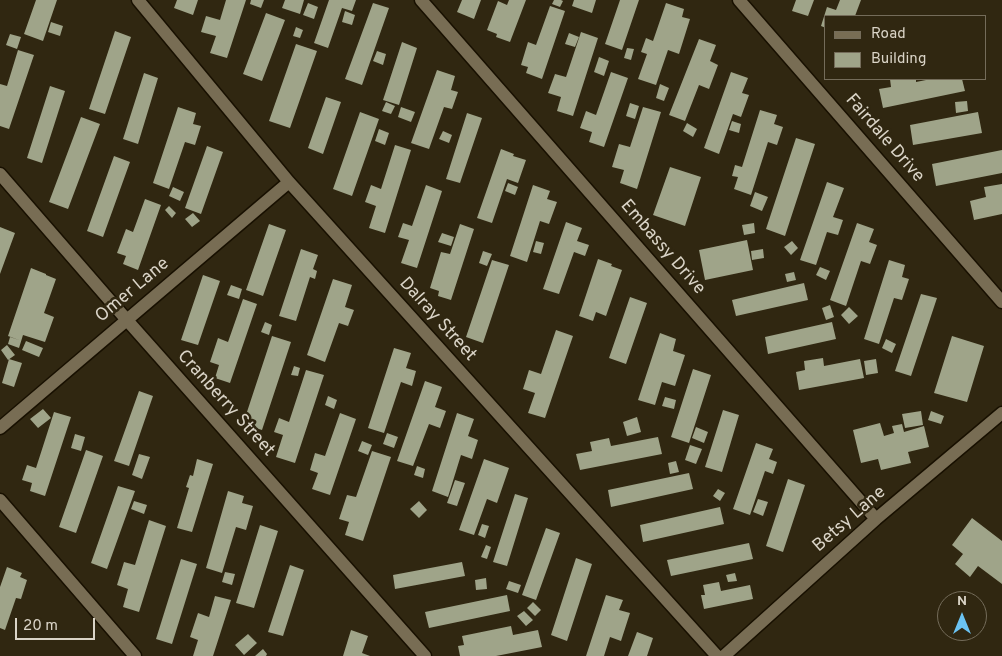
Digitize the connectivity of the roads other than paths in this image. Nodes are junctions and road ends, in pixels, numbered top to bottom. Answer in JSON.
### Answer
{"nodes":[{"id":1,"x":138,"y":0,"type":"edge"},
{"id":2,"x":421,"y":0,"type":"edge"},
{"id":3,"x":739,"y":0,"type":"edge"},
{"id":4,"x":0,"y":174,"type":"edge"},
{"id":5,"x":289,"y":182,"type":"junction"},
{"id":6,"x":1002,"y":302,"type":"edge"},
{"id":7,"x":126,"y":319,"type":"junction"},
{"id":8,"x":1002,"y":413,"type":"edge"},
{"id":9,"x":0,"y":428,"type":"edge"},
{"id":10,"x":0,"y":500,"type":"edge"},
{"id":11,"x":876,"y":519,"type":"junction"},
{"id":12,"x":135,"y":656,"type":"edge"},
{"id":13,"x":425,"y":656,"type":"edge"},
{"id":14,"x":717,"y":656,"type":"edge"},
{"id":15,"x":724,"y":656,"type":"edge"}],
"edges":[{"from":1,"to":5,"type":"street","name":"Dalray Street"},
{"from":2,"to":11,"type":"street","name":"Embassy Drive"},
{"from":3,"to":6,"type":"street","name":"Fairdale Drive"},
{"from":4,"to":7,"type":"street","name":"Cranberry Street"},
{"from":5,"to":7,"type":"street","name":"Omer Lane"},
{"from":5,"to":14,"type":"street","name":"Dalray Street"},
{"from":7,"to":9,"type":"street","name":"Omer Lane"},
{"from":7,"to":13,"type":"street","name":"Cranberry Street"},
{"from":8,"to":11,"type":"street","name":"Betsy Lane"},
{"from":10,"to":12,"type":"street"},
{"from":11,"to":15,"type":"street","name":"Betsy Lane"}]}
